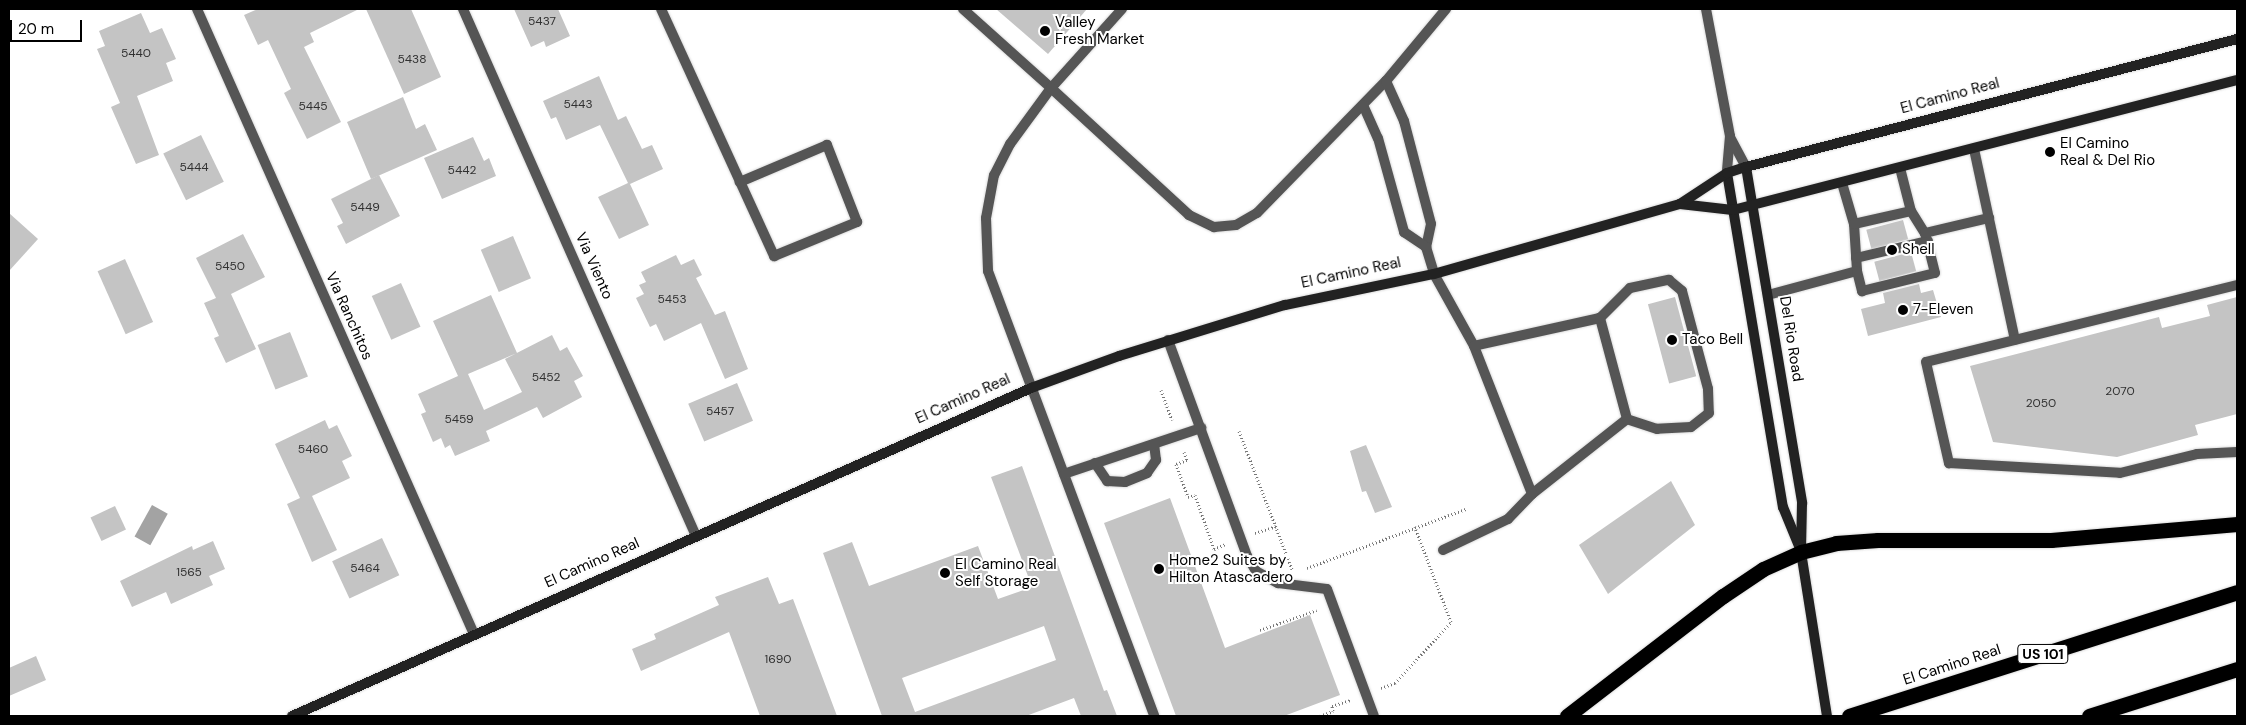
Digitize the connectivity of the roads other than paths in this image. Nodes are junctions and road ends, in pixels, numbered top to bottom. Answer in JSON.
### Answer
{"nodes":[{"id":1,"x":197,"y":9,"type":"edge"},
{"id":2,"x":463,"y":9,"type":"edge"},
{"id":3,"x":661,"y":9,"type":"edge"},
{"id":4,"x":963,"y":9,"type":"edge"},
{"id":5,"x":1122,"y":9,"type":"edge"},
{"id":6,"x":1446,"y":9,"type":"edge"},
{"id":7,"x":1706,"y":9,"type":"edge"},
{"id":8,"x":2237,"y":39,"type":"edge"},
{"id":9,"x":1386,"y":80,"type":"junction"},
{"id":10,"x":2237,"y":80,"type":"edge"},
{"id":11,"x":1051,"y":88,"type":"junction"},
{"id":12,"x":1363,"y":105,"type":"junction"},
{"id":13,"x":1730,"y":136,"type":"junction"},
{"id":14,"x":1974,"y":149,"type":"junction"},
{"id":15,"x":1746,"y":168,"type":"junction"},
{"id":16,"x":1900,"y":168,"type":"junction"},
{"id":17,"x":1727,"y":173,"type":"junction"},
{"id":18,"x":740,"y":182,"type":"junction"},
{"id":19,"x":1842,"y":183,"type":"junction"},
{"id":20,"x":1680,"y":204,"type":"junction"},
{"id":21,"x":1752,"y":205,"type":"junction"},
{"id":22,"x":1733,"y":210,"type":"junction"},
{"id":23,"x":1911,"y":211,"type":"junction"},
{"id":24,"x":1989,"y":218,"type":"junction"},
{"id":25,"x":1854,"y":224,"type":"junction"},
{"id":26,"x":1927,"y":237,"type":"junction"},
{"id":27,"x":1426,"y":247,"type":"junction"},
{"id":28,"x":1856,"y":258,"type":"junction"},
{"id":29,"x":1857,"y":271,"type":"junction"},
{"id":30,"x":1434,"y":274,"type":"junction"},
{"id":31,"x":2237,"y":286,"type":"edge"},
{"id":32,"x":1768,"y":295,"type":"junction"},
{"id":33,"x":1600,"y":318,"type":"junction"},
{"id":34,"x":1168,"y":340,"type":"junction"},
{"id":35,"x":2015,"y":340,"type":"junction"},
{"id":36,"x":1474,"y":346,"type":"junction"},
{"id":37,"x":1031,"y":388,"type":"junction"},
{"id":38,"x":1627,"y":419,"type":"junction"},
{"id":39,"x":1201,"y":428,"type":"junction"},
{"id":40,"x":1154,"y":444,"type":"junction"},
{"id":41,"x":2237,"y":452,"type":"edge"},
{"id":42,"x":1095,"y":463,"type":"junction"},
{"id":43,"x":1064,"y":474,"type":"junction"},
{"id":44,"x":1532,"y":494,"type":"junction"},
{"id":45,"x":2237,"y":524,"type":"edge"},
{"id":46,"x":696,"y":536,"type":"junction"},
{"id":47,"x":1443,"y":550,"type":"dead end"},
{"id":48,"x":1801,"y":552,"type":"junction"},
{"id":49,"x":2237,"y":592,"type":"edge"},
{"id":50,"x":474,"y":634,"type":"junction"},
{"id":51,"x":2237,"y":669,"type":"edge"},
{"id":52,"x":292,"y":716,"type":"edge"},
{"id":53,"x":1154,"y":716,"type":"edge"},
{"id":54,"x":1374,"y":716,"type":"edge"},
{"id":55,"x":1567,"y":716,"type":"edge"},
{"id":56,"x":1827,"y":716,"type":"edge"},
{"id":57,"x":1849,"y":716,"type":"edge"},
{"id":58,"x":2089,"y":716,"type":"edge"}],
"edges":[{"from":1,"to":50,"type":"street","name":"Via Ranchitos"},
{"from":2,"to":46,"type":"street","name":"Via Viento"},
{"from":3,"to":18,"type":"street"},
{"from":4,"to":11,"type":"street"},
{"from":5,"to":11,"type":"street"},
{"from":6,"to":9,"type":"street"},
{"from":7,"to":13,"type":"street","name":"Del Rio Road"},
{"from":8,"to":15,"type":"main road","name":"El Camino Real"},
{"from":9,"to":12,"type":"street"},
{"from":9,"to":27,"type":"street"},
{"from":10,"to":14,"type":"main road","name":"El Camino Real"},
{"from":11,"to":12,"type":"street"},
{"from":11,"to":37,"type":"street"},
{"from":12,"to":27,"type":"street"},
{"from":13,"to":15,"type":"street","name":"Del Rio Road"},
{"from":13,"to":17,"type":"street","name":"Del Rio Road"},
{"from":14,"to":16,"type":"main road","name":"El Camino Real"},
{"from":14,"to":24,"type":"street"},
{"from":15,"to":17,"type":"main road","name":"El Camino Real"},
{"from":15,"to":21,"type":"main road","name":"Del Rio Road"},
{"from":16,"to":19,"type":"main road","name":"El Camino Real"},
{"from":16,"to":23,"type":"street"},
{"from":17,"to":20,"type":"main road","name":"El Camino Real"},
{"from":17,"to":22,"type":"main road","name":"Del Rio Road"},
{"from":18,"to":18,"type":"street"},
{"from":19,"to":21,"type":"main road","name":"El Camino Real"},
{"from":19,"to":25,"type":"street"},
{"from":20,"to":22,"type":"main road","name":"El Camino Real"},
{"from":20,"to":30,"type":"main road","name":"El Camino Real"},
{"from":21,"to":22,"type":"main road","name":"El Camino Real"},
{"from":21,"to":32,"type":"main road","name":"Del Rio Road"},
{"from":22,"to":48,"type":"main road","name":"Del Rio Road"},
{"from":23,"to":25,"type":"street"},
{"from":23,"to":26,"type":"street"},
{"from":24,"to":26,"type":"street"},
{"from":24,"to":35,"type":"street"},
{"from":25,"to":28,"type":"street"},
{"from":26,"to":28,"type":"street"},
{"from":26,"to":29,"type":"street"},
{"from":27,"to":30,"type":"street"},
{"from":28,"to":29,"type":"street"},
{"from":29,"to":32,"type":"street"},
{"from":30,"to":34,"type":"main road","name":"El Camino Real"},
{"from":30,"to":36,"type":"street"},
{"from":31,"to":35,"type":"street"},
{"from":32,"to":48,"type":"main road","name":"Del Rio Road"},
{"from":33,"to":36,"type":"street"},
{"from":33,"to":38,"type":"street"},
{"from":33,"to":38,"type":"street"},
{"from":34,"to":37,"type":"main road","name":"El Camino Real"},
{"from":34,"to":39,"type":"street"},
{"from":35,"to":41,"type":"street"},
{"from":36,"to":44,"type":"street"},
{"from":37,"to":43,"type":"street"},
{"from":37,"to":46,"type":"main road","name":"El Camino Real"},
{"from":38,"to":44,"type":"street"},
{"from":39,"to":40,"type":"street"},
{"from":39,"to":54,"type":"street"},
{"from":40,"to":42,"type":"street"},
{"from":40,"to":42,"type":"street"},
{"from":42,"to":43,"type":"street"},
{"from":43,"to":53,"type":"street"},
{"from":44,"to":47,"type":"street"},
{"from":45,"to":48,"type":"highway"},
{"from":46,"to":50,"type":"main road","name":"El Camino Real"},
{"from":48,"to":55,"type":"highway"},
{"from":48,"to":56,"type":"main road","name":"Del Rio Road"},
{"from":49,"to":57,"type":"highway","name":"El Camino Real","number":"US 101"},
{"from":50,"to":52,"type":"main road","name":"El Camino Real"},
{"from":51,"to":58,"type":"highway"}]}
